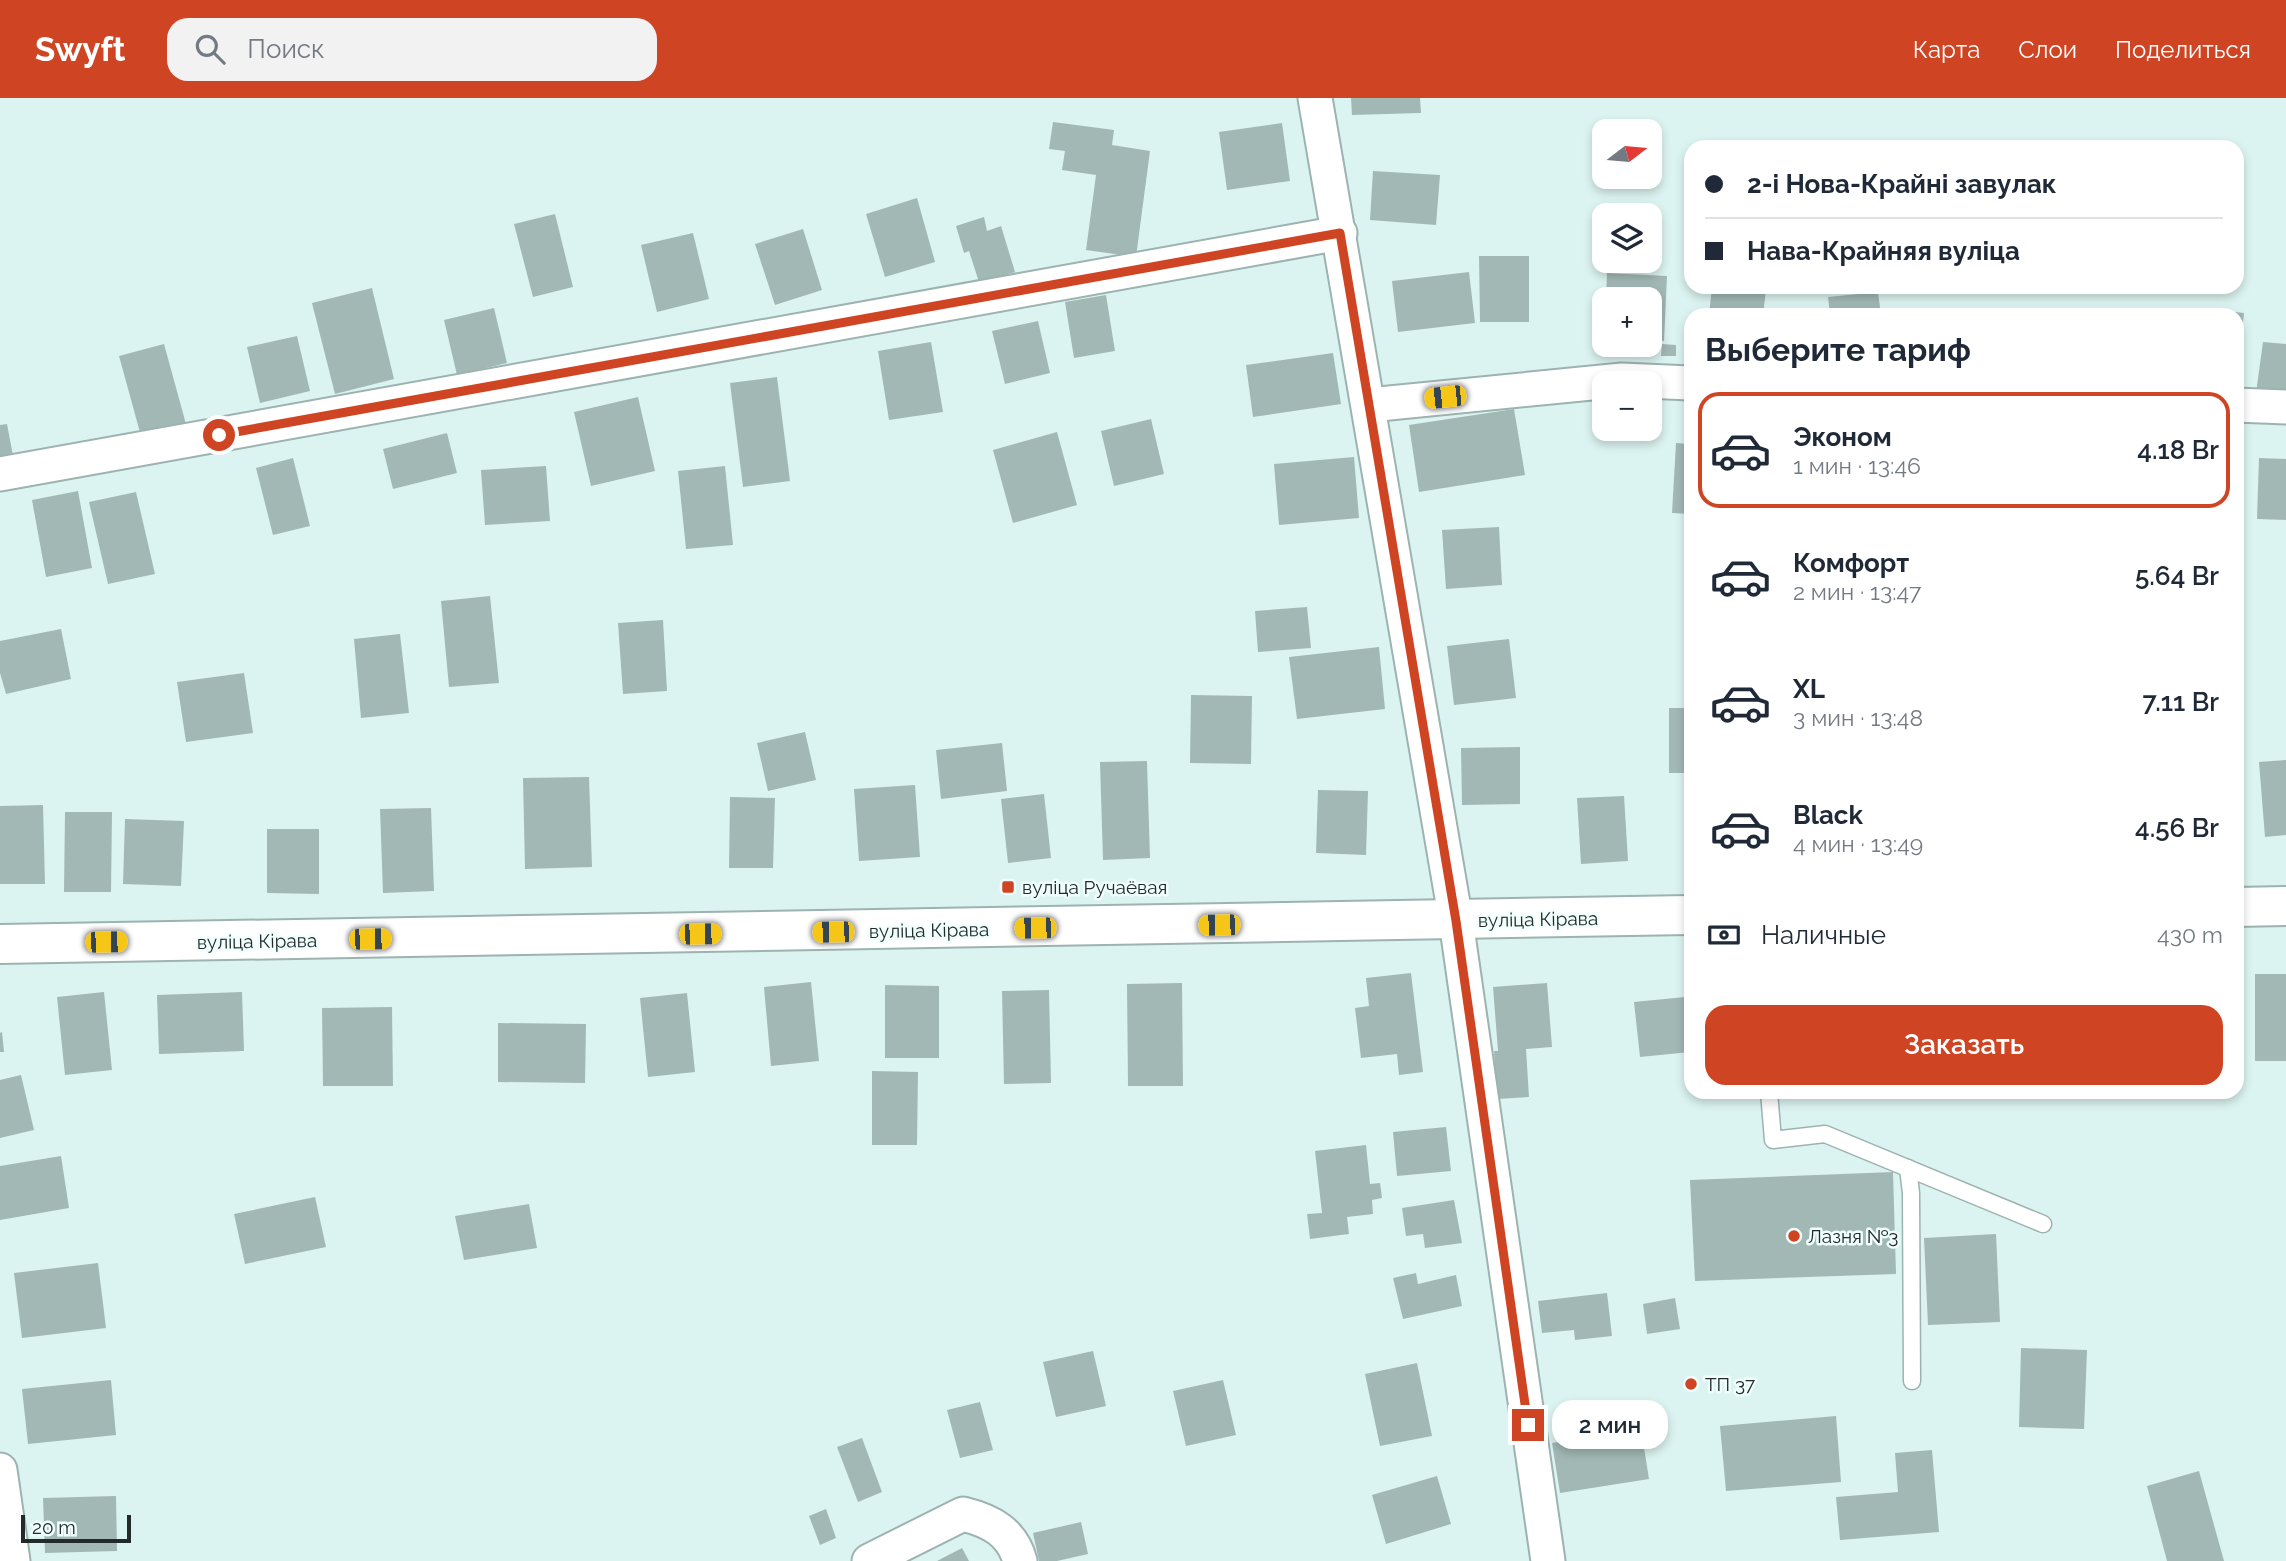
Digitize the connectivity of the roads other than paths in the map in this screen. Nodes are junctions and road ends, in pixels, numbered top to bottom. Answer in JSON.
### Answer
{"nodes":[{"id":1,"x":1315,"y":98,"type":"edge"},
{"id":2,"x":1340,"y":233,"type":"junction"},
{"id":3,"x":1684,"y":383,"type":"edge"},
{"id":4,"x":1369,"y":405,"type":"junction"},
{"id":5,"x":2244,"y":405,"type":"edge"},
{"id":6,"x":2286,"y":407,"type":"edge"},
{"id":7,"x":0,"y":474,"type":"edge"},
{"id":8,"x":2244,"y":906,"type":"edge"},
{"id":9,"x":2286,"y":906,"type":"edge"},
{"id":10,"x":1684,"y":915,"type":"edge"},
{"id":11,"x":1456,"y":921,"type":"junction"},
{"id":12,"x":0,"y":944,"type":"edge"},
{"id":13,"x":1770,"y":1099,"type":"edge"},
{"id":14,"x":1908,"y":1168,"type":"junction"},
{"id":15,"x":2043,"y":1224,"type":"dead end"},
{"id":16,"x":1912,"y":1381,"type":"dead end"},
{"id":17,"x":0,"y":1470,"type":"edge"},
{"id":18,"x":13,"y":1561,"type":"edge"},
{"id":19,"x":869,"y":1561,"type":"edge"},
{"id":20,"x":1020,"y":1561,"type":"edge"},
{"id":21,"x":1548,"y":1561,"type":"edge"}],
"edges":[{"from":1,"to":2,"type":"street"},
{"from":2,"to":4,"type":"street"},
{"from":2,"to":7,"type":"street"},
{"from":3,"to":4,"type":"street"},
{"from":4,"to":11,"type":"street"},
{"from":5,"to":6,"type":"street"},
{"from":8,"to":9,"type":"main road"},
{"from":10,"to":11,"type":"main road","name":"вуліца Кірава"},
{"from":11,"to":12,"type":"main road","name":"вуліца Кірава"},
{"from":11,"to":21,"type":"street"},
{"from":13,"to":14,"type":"lane"},
{"from":14,"to":15,"type":"lane"},
{"from":14,"to":16,"type":"lane"},
{"from":17,"to":18,"type":"street"},
{"from":19,"to":20,"type":"street"}]}
